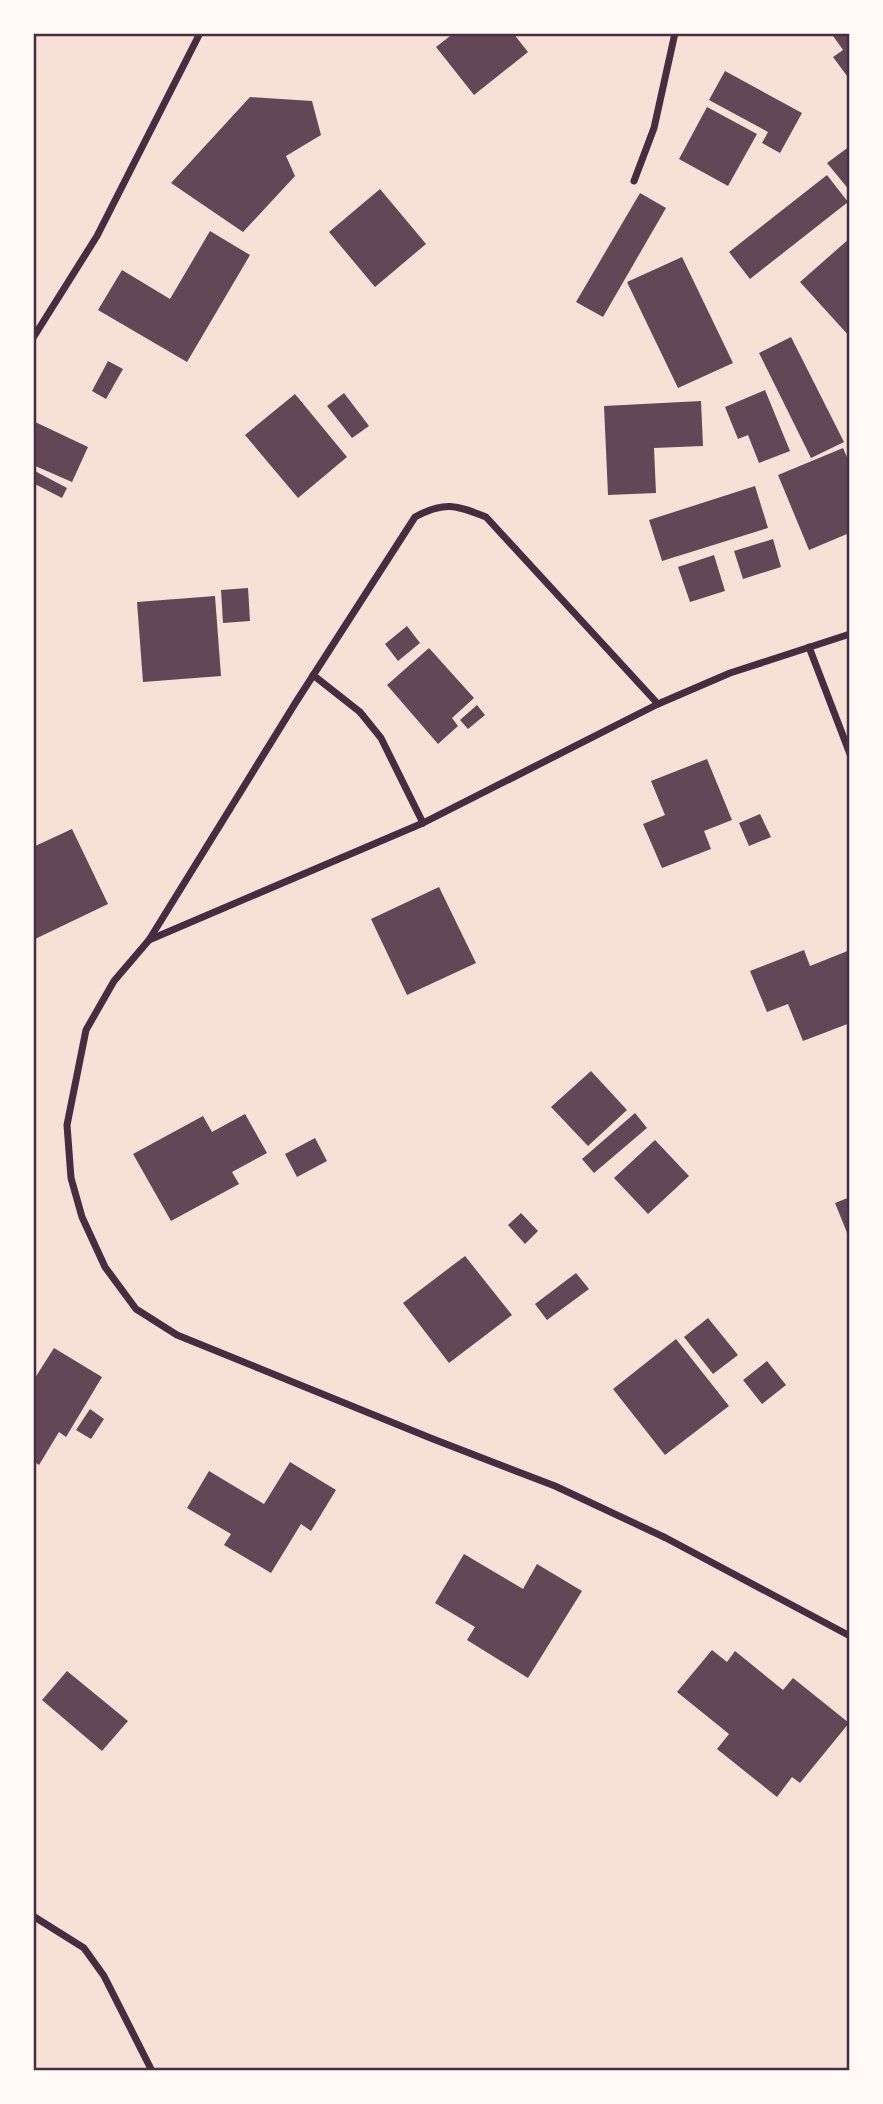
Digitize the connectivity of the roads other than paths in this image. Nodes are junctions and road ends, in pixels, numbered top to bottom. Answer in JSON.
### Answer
{"nodes":[{"id":1,"x":200,"y":33,"type":"edge"},
{"id":2,"x":676,"y":33,"type":"edge"},
{"id":3,"x":634,"y":181,"type":"dead end"},
{"id":4,"x":33,"y":338,"type":"edge"},
{"id":5,"x":850,"y":634,"type":"edge"},
{"id":6,"x":809,"y":646,"type":"junction"},
{"id":7,"x":313,"y":675,"type":"junction"},
{"id":8,"x":658,"y":704,"type":"junction"},
{"id":9,"x":850,"y":754,"type":"edge"},
{"id":10,"x":423,"y":823,"type":"junction"},
{"id":11,"x":149,"y":940,"type":"junction"},
{"id":12,"x":850,"y":1636,"type":"edge"},
{"id":13,"x":33,"y":1916,"type":"edge"},
{"id":14,"x":152,"y":2071,"type":"edge"}],
"edges":[{"from":1,"to":4,"type":"street"},
{"from":2,"to":3,"type":"street"},
{"from":5,"to":6,"type":"street"},
{"from":6,"to":8,"type":"street"},
{"from":6,"to":9,"type":"street"},
{"from":7,"to":8,"type":"street"},
{"from":7,"to":10,"type":"street"},
{"from":7,"to":11,"type":"street"},
{"from":8,"to":10,"type":"street"},
{"from":10,"to":11,"type":"street"},
{"from":11,"to":12,"type":"street"},
{"from":13,"to":14,"type":"street"}]}
